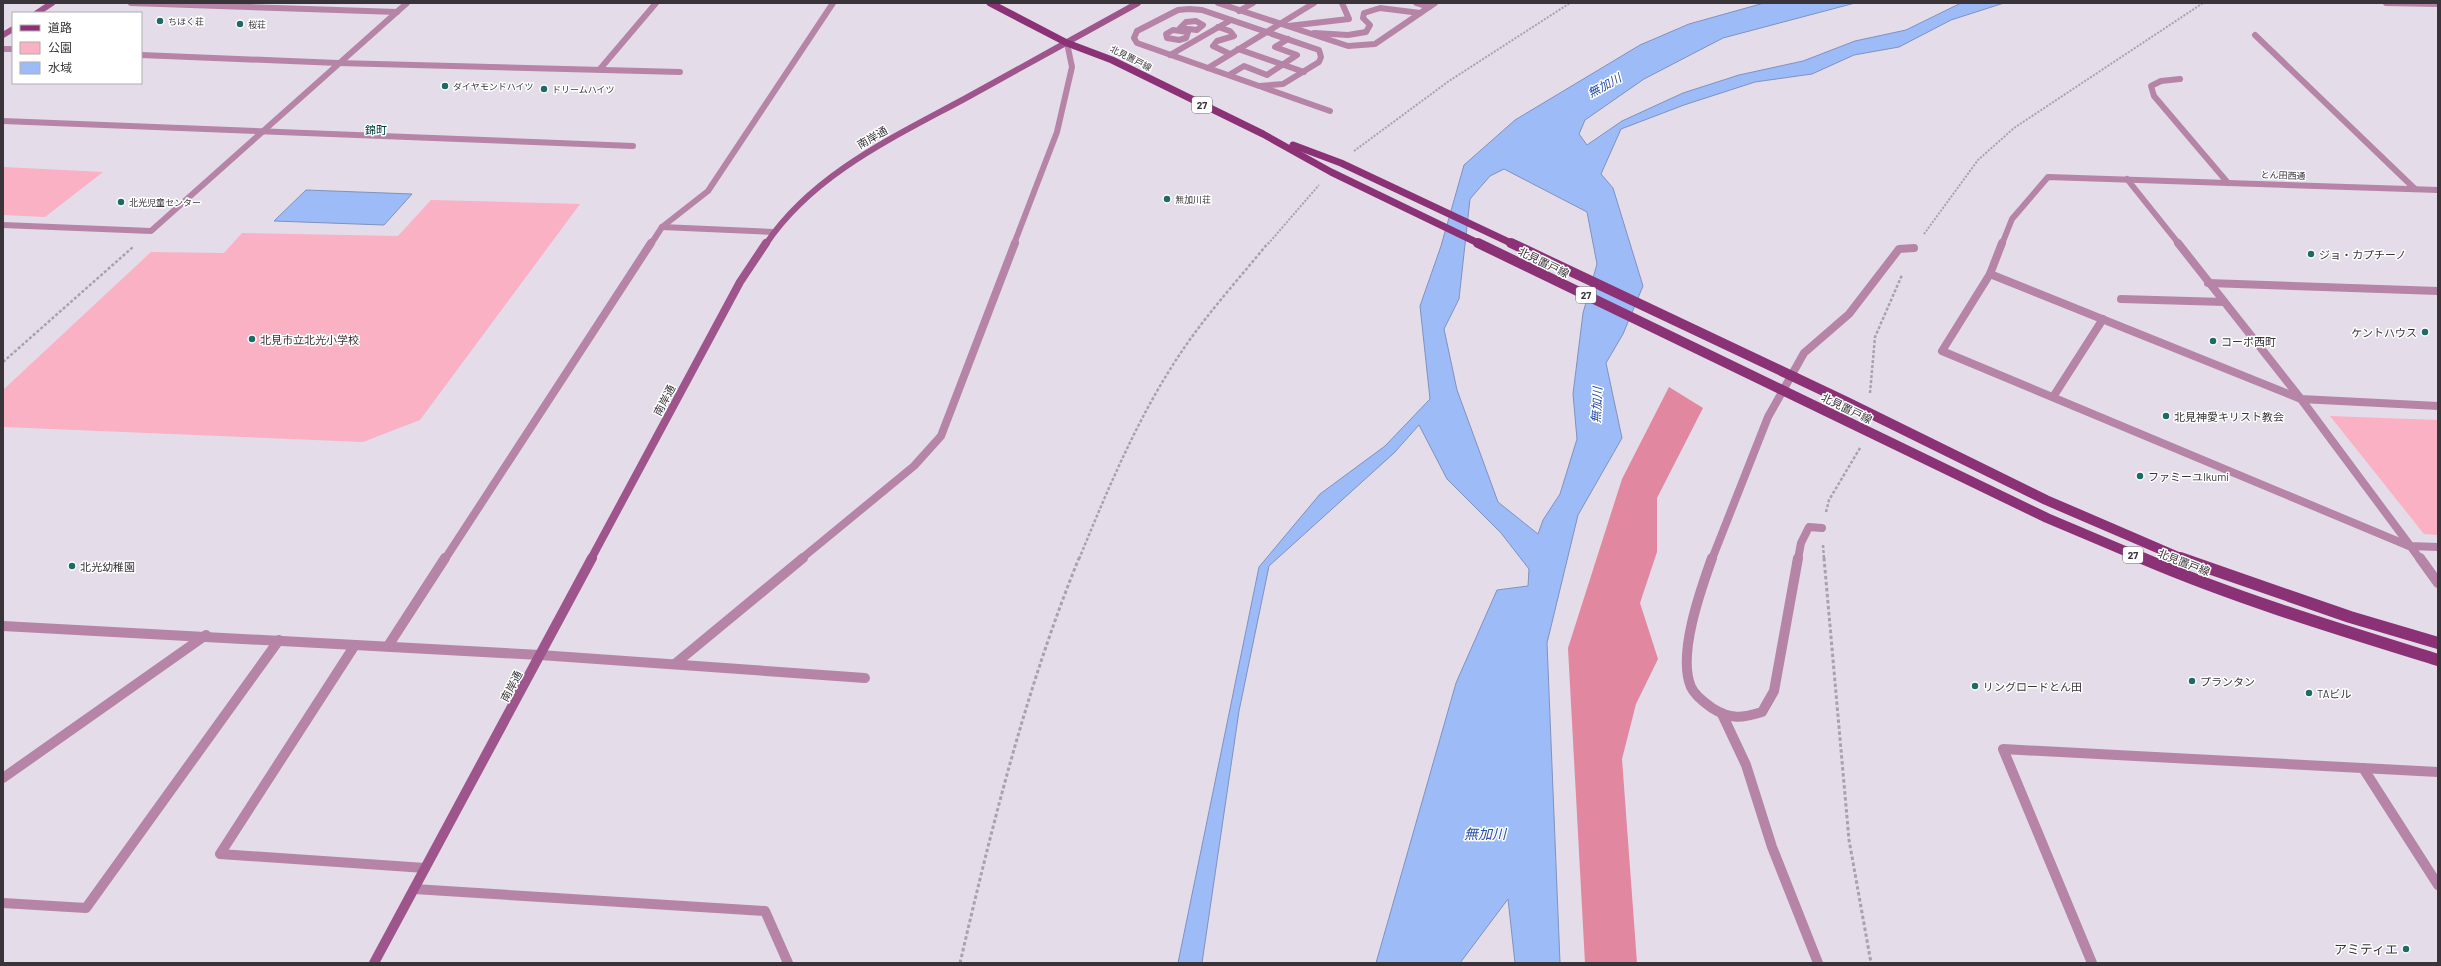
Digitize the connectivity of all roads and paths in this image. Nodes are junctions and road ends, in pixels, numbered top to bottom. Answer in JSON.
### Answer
{"nodes":[{"id":1,"x":52,"y":3,"type":"edge"},
{"id":2,"x":131,"y":3,"type":"edge"},
{"id":3,"x":407,"y":3,"type":"edge"},
{"id":4,"x":656,"y":3,"type":"edge"},
{"id":5,"x":833,"y":3,"type":"edge"},
{"id":6,"x":990,"y":3,"type":"edge"},
{"id":7,"x":1138,"y":3,"type":"edge"},
{"id":8,"x":1218,"y":3,"type":"edge"},
{"id":9,"x":1253,"y":3,"type":"edge"},
{"id":10,"x":1314,"y":3,"type":"edge"},
{"id":11,"x":1342,"y":3,"type":"edge"},
{"id":12,"x":1416,"y":3,"type":"edge"},
{"id":13,"x":1570,"y":3,"type":"edge"},
{"id":14,"x":2203,"y":3,"type":"edge"},
{"id":15,"x":2386,"y":3,"type":"edge"},
{"id":16,"x":1432,"y":4,"type":"edge"},
{"id":17,"x":2438,"y":4,"type":"edge"},
{"id":18,"x":1239,"y":11,"type":"junction"},
{"id":19,"x":38,"y":12,"type":"edge"},
{"id":20,"x":397,"y":12,"type":"junction"},
{"id":21,"x":1420,"y":13,"type":"junction"},
{"id":22,"x":1231,"y":20,"type":"junction"},
{"id":23,"x":1177,"y":21,"type":"dead end"},
{"id":24,"x":1183,"y":23,"type":"junction"},
{"id":25,"x":1282,"y":25,"type":"junction"},
{"id":26,"x":1218,"y":27,"type":"junction"},
{"id":27,"x":12,"y":30,"type":"edge"},
{"id":28,"x":1183,"y":30,"type":"junction"},
{"id":29,"x":1266,"y":32,"type":"junction"},
{"id":30,"x":1303,"y":32,"type":"junction"},
{"id":31,"x":3,"y":35,"type":"edge"},
{"id":32,"x":2254,"y":35,"type":"dead end"},
{"id":33,"x":1170,"y":39,"type":"junction"},
{"id":34,"x":1288,"y":39,"type":"junction"},
{"id":35,"x":1165,"y":42,"type":"dead end"},
{"id":36,"x":1067,"y":43,"type":"junction"},
{"id":37,"x":1160,"y":46,"type":"dead end"},
{"id":38,"x":1154,"y":49,"type":"junction"},
{"id":39,"x":1238,"y":49,"type":"junction"},
{"id":40,"x":1230,"y":54,"type":"junction"},
{"id":41,"x":142,"y":55,"type":"edge"},
{"id":42,"x":1170,"y":55,"type":"junction"},
{"id":43,"x":338,"y":63,"type":"junction"},
{"id":44,"x":1283,"y":65,"type":"junction"},
{"id":45,"x":1208,"y":68,"type":"junction"},
{"id":46,"x":600,"y":69,"type":"junction"},
{"id":47,"x":680,"y":72,"type":"dead end"},
{"id":48,"x":1304,"y":72,"type":"junction"},
{"id":49,"x":1229,"y":75,"type":"junction"},
{"id":50,"x":2180,"y":79,"type":"dead end"},
{"id":51,"x":1259,"y":86,"type":"junction"},
{"id":52,"x":1330,"y":111,"type":"dead end"},
{"id":53,"x":3,"y":121,"type":"edge"},
{"id":54,"x":262,"y":132,"type":"junction"},
{"id":55,"x":1263,"y":134,"type":"junction"},
{"id":56,"x":633,"y":146,"type":"dead end"},
{"id":57,"x":1341,"y":163,"type":"junction"},
{"id":58,"x":1331,"y":172,"type":"junction"},
{"id":59,"x":2127,"y":180,"type":"junction"},
{"id":60,"x":2228,"y":183,"type":"junction"},
{"id":61,"x":2415,"y":189,"type":"junction"},
{"id":62,"x":2438,"y":190,"type":"edge"},
{"id":63,"x":3,"y":225,"type":"edge"},
{"id":64,"x":662,"y":226,"type":"junction"},
{"id":65,"x":151,"y":231,"type":"junction"},
{"id":66,"x":774,"y":232,"type":"junction"},
{"id":67,"x":1914,"y":248,"type":"junction"},
{"id":68,"x":1990,"y":274,"type":"junction"},
{"id":69,"x":2208,"y":283,"type":"junction"},
{"id":70,"x":2438,"y":291,"type":"edge"},
{"id":71,"x":2121,"y":299,"type":"dead end"},
{"id":72,"x":2224,"y":302,"type":"junction"},
{"id":73,"x":2103,"y":319,"type":"junction"},
{"id":74,"x":3,"y":362,"type":"edge"},
{"id":75,"x":2053,"y":397,"type":"junction"},
{"id":76,"x":2301,"y":399,"type":"junction"},
{"id":77,"x":2438,"y":406,"type":"edge"},
{"id":78,"x":1868,"y":412,"type":"junction"},
{"id":79,"x":1866,"y":431,"type":"junction"},
{"id":80,"x":1822,"y":528,"type":"junction"},
{"id":81,"x":2409,"y":546,"type":"junction"},
{"id":82,"x":2438,"y":547,"type":"edge"},
{"id":83,"x":2438,"y":583,"type":"edge"},
{"id":84,"x":3,"y":626,"type":"edge"},
{"id":85,"x":206,"y":636,"type":"junction"},
{"id":86,"x":279,"y":640,"type":"junction"},
{"id":87,"x":2438,"y":643,"type":"edge"},
{"id":88,"x":355,"y":645,"type":"junction"},
{"id":89,"x":388,"y":646,"type":"junction"},
{"id":90,"x":540,"y":654,"type":"junction"},
{"id":91,"x":2438,"y":660,"type":"edge"},
{"id":92,"x":676,"y":663,"type":"junction"},
{"id":93,"x":864,"y":678,"type":"dead end"},
{"id":94,"x":1722,"y":714,"type":"junction"},
{"id":95,"x":2363,"y":768,"type":"junction"},
{"id":96,"x":2438,"y":772,"type":"edge"},
{"id":97,"x":3,"y":778,"type":"edge"},
{"id":98,"x":425,"y":868,"type":"junction"},
{"id":99,"x":2438,"y":885,"type":"edge"},
{"id":100,"x":414,"y":889,"type":"junction"},
{"id":101,"x":3,"y":903,"type":"edge"},
{"id":102,"x":374,"y":963,"type":"edge"},
{"id":103,"x":788,"y":963,"type":"edge"},
{"id":104,"x":960,"y":963,"type":"edge"},
{"id":105,"x":1818,"y":963,"type":"edge"},
{"id":106,"x":1871,"y":963,"type":"edge"},
{"id":107,"x":2092,"y":963,"type":"edge"}],
"edges":[{"from":1,"to":19,"type":"main road"},
{"from":2,"to":20,"type":"street"},
{"from":3,"to":20,"type":"street"},
{"from":4,"to":46,"type":"street"},
{"from":5,"to":64,"type":"street"},
{"from":6,"to":36,"type":"main road","name":"北見置戸線","number":"27"},
{"from":7,"to":36,"type":"main road","name":"南岸通"},
{"from":8,"to":18,"type":"street"},
{"from":9,"to":18,"type":"street"},
{"from":10,"to":25,"type":"street"},
{"from":11,"to":25,"type":"street"},
{"from":12,"to":16,"type":"street"},
{"from":13,"to":57,"type":"path"},
{"from":14,"to":67,"type":"path"},
{"from":15,"to":17,"type":"street"},
{"from":16,"to":21,"type":"street"},
{"from":18,"to":25,"type":"street"},
{"from":20,"to":43,"type":"street"},
{"from":21,"to":30,"type":"street"},
{"from":21,"to":30,"type":"street"},
{"from":22,"to":26,"type":"street"},
{"from":22,"to":29,"type":"street"},
{"from":22,"to":38,"type":"street"},
{"from":23,"to":24,"type":"street"},
{"from":24,"to":28,"type":"street"},
{"from":24,"to":28,"type":"street"},
{"from":25,"to":29,"type":"street"},
{"from":25,"to":30,"type":"street"},
{"from":26,"to":40,"type":"street"},
{"from":26,"to":42,"type":"street"},
{"from":27,"to":31,"type":"main road"},
{"from":28,"to":33,"type":"street"},
{"from":28,"to":33,"type":"street"},
{"from":29,"to":34,"type":"street"},
{"from":29,"to":39,"type":"street"},
{"from":32,"to":61,"type":"street"},
{"from":33,"to":35,"type":"street"},
{"from":34,"to":44,"type":"street"},
{"from":34,"to":48,"type":"street"},
{"from":36,"to":55,"type":"main road","name":"北見置戸線","number":"27"},
{"from":36,"to":66,"type":"main road","name":"南岸通"},
{"from":36,"to":92,"type":"street"},
{"from":37,"to":38,"type":"street"},
{"from":38,"to":42,"type":"street"},
{"from":39,"to":40,"type":"street"},
{"from":39,"to":44,"type":"street"},
{"from":40,"to":45,"type":"street"},
{"from":41,"to":43,"type":"street"},
{"from":42,"to":45,"type":"street"},
{"from":43,"to":46,"type":"street"},
{"from":43,"to":54,"type":"street"},
{"from":44,"to":48,"type":"street"},
{"from":44,"to":49,"type":"street"},
{"from":45,"to":49,"type":"street"},
{"from":46,"to":47,"type":"street"},
{"from":48,"to":51,"type":"street"},
{"from":49,"to":51,"type":"street"},
{"from":50,"to":60,"type":"street"},
{"from":51,"to":52,"type":"street"},
{"from":53,"to":54,"type":"street"},
{"from":54,"to":56,"type":"street"},
{"from":54,"to":65,"type":"street"},
{"from":55,"to":57,"type":"main road","name":"北見置戸線","number":"27"},
{"from":55,"to":58,"type":"main road","name":"北見置戸線","number":"27"},
{"from":57,"to":78,"type":"main road","name":"北見置戸線","number":"27"},
{"from":58,"to":79,"type":"main road","name":"北見置戸線","number":"27"},
{"from":58,"to":104,"type":"path"},
{"from":59,"to":60,"type":"street","name":"とん田西通"},
{"from":59,"to":68,"type":"street","name":"とん田西通"},
{"from":59,"to":69,"type":"street"},
{"from":60,"to":61,"type":"street","name":"とん田西通"},
{"from":61,"to":62,"type":"street","name":"とん田西通"},
{"from":63,"to":65,"type":"street"},
{"from":64,"to":66,"type":"street"},
{"from":64,"to":89,"type":"street"},
{"from":65,"to":74,"type":"path"},
{"from":66,"to":90,"type":"main road","name":"南岸通"},
{"from":67,"to":78,"type":"path"},
{"from":67,"to":94,"type":"street"},
{"from":68,"to":73,"type":"street"},
{"from":68,"to":75,"type":"street"},
{"from":69,"to":70,"type":"street"},
{"from":69,"to":72,"type":"street"},
{"from":71,"to":72,"type":"street"},
{"from":72,"to":76,"type":"street"},
{"from":73,"to":75,"type":"street"},
{"from":73,"to":76,"type":"street"},
{"from":75,"to":81,"type":"street"},
{"from":76,"to":77,"type":"street"},
{"from":76,"to":81,"type":"street"},
{"from":78,"to":87,"type":"main road","name":"北見置戸線","number":"27"},
{"from":79,"to":80,"type":"path"},
{"from":79,"to":91,"type":"main road","name":"北見置戸線","number":"27"},
{"from":80,"to":94,"type":"street"},
{"from":80,"to":106,"type":"path"},
{"from":81,"to":82,"type":"street"},
{"from":81,"to":83,"type":"street"},
{"from":84,"to":85,"type":"street"},
{"from":85,"to":86,"type":"street"},
{"from":85,"to":97,"type":"street"},
{"from":86,"to":88,"type":"street"},
{"from":86,"to":101,"type":"street"},
{"from":88,"to":89,"type":"street"},
{"from":88,"to":98,"type":"street"},
{"from":89,"to":90,"type":"street"},
{"from":90,"to":92,"type":"street"},
{"from":90,"to":98,"type":"main road","name":"南岸通"},
{"from":92,"to":93,"type":"street"},
{"from":94,"to":105,"type":"street"},
{"from":95,"to":96,"type":"street"},
{"from":95,"to":99,"type":"street"},
{"from":95,"to":107,"type":"street"},
{"from":98,"to":100,"type":"main road","name":"南岸通"},
{"from":100,"to":102,"type":"main road","name":"南岸通"},
{"from":100,"to":103,"type":"street"}]}
